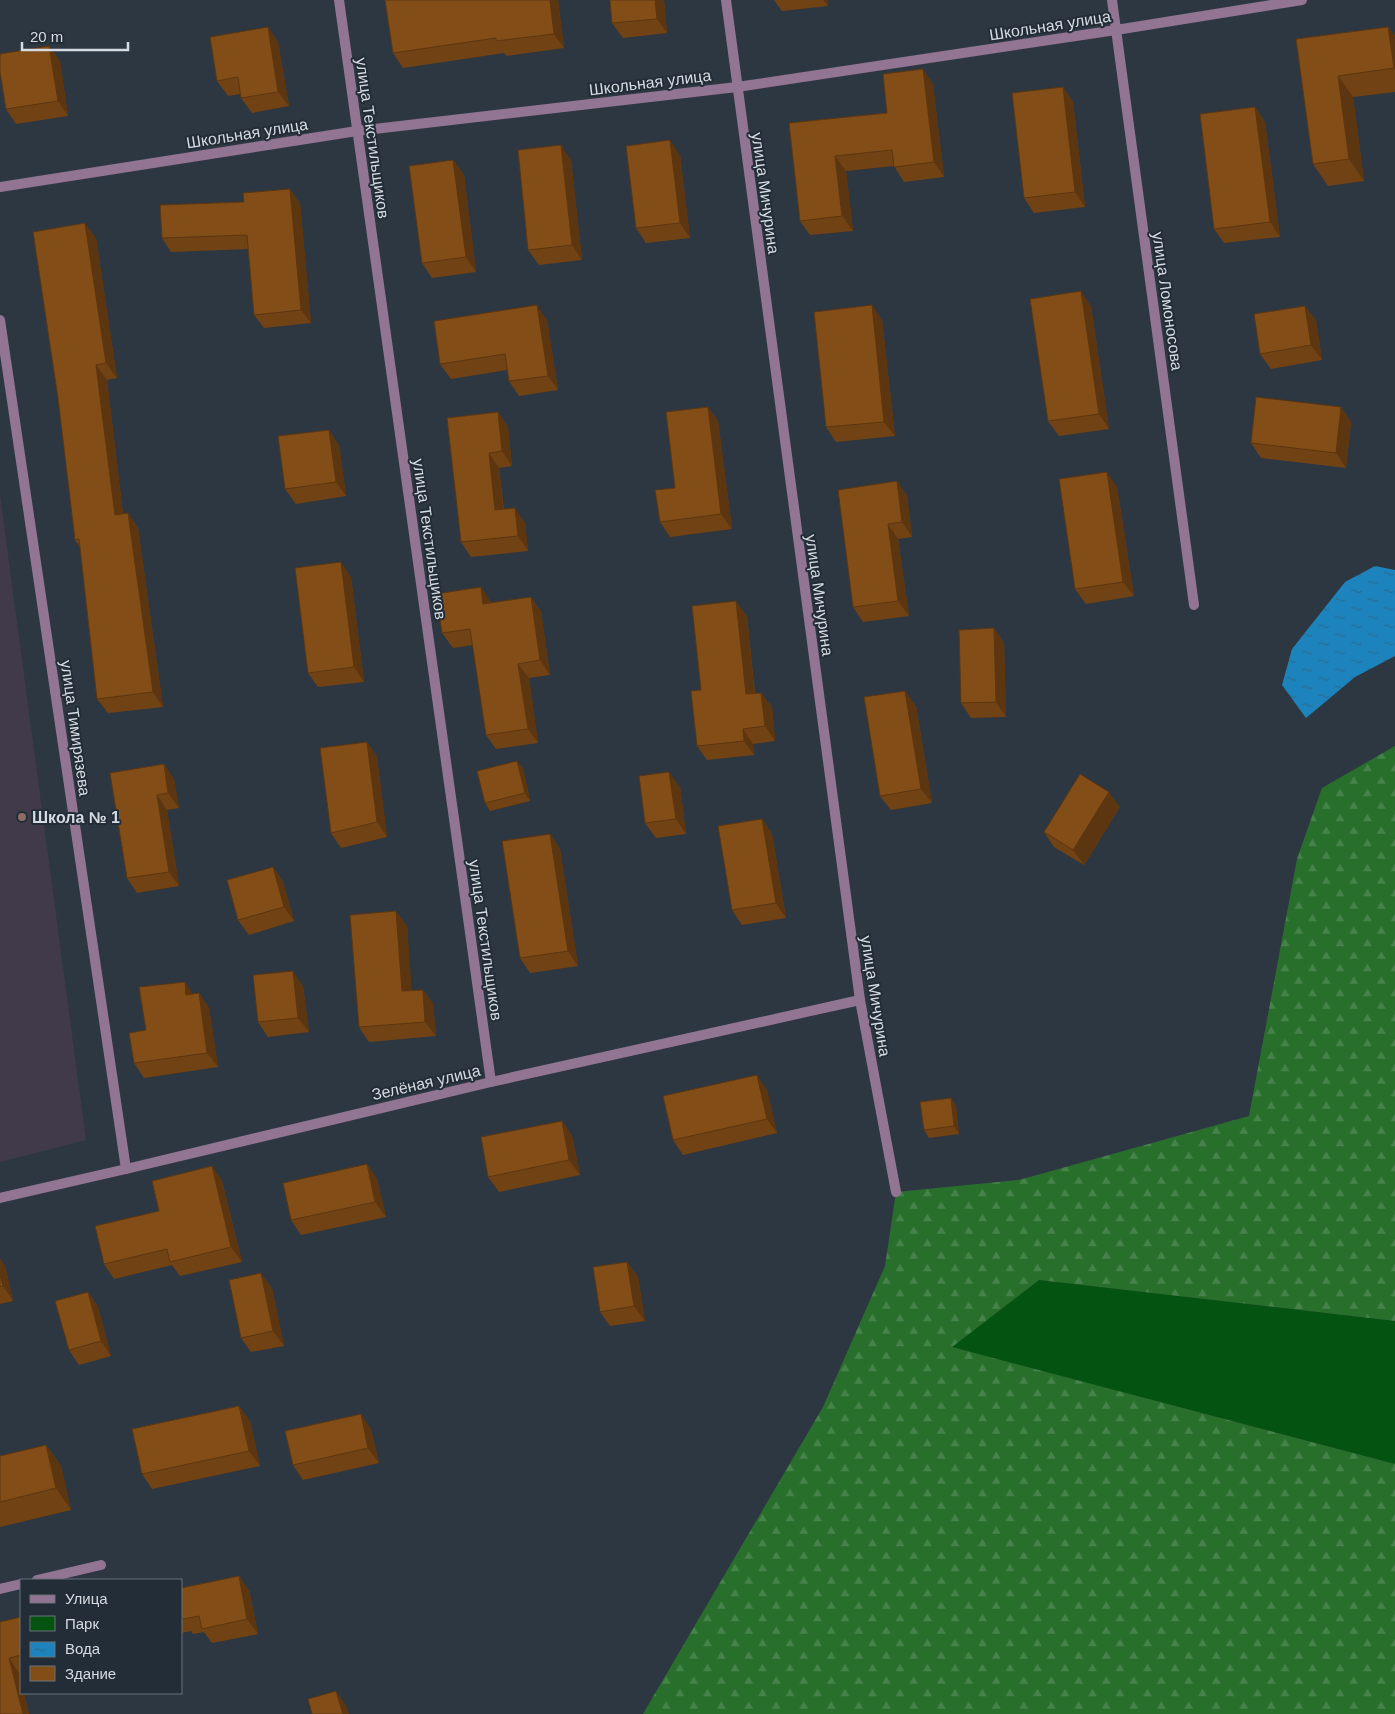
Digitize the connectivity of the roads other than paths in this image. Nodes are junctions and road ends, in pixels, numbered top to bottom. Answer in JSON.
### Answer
{"nodes":[{"id":1,"x":338,"y":0,"type":"edge"},
{"id":2,"x":726,"y":0,"type":"edge"},
{"id":3,"x":1112,"y":0,"type":"edge"},
{"id":4,"x":1302,"y":0,"type":"edge"},
{"id":5,"x":1116,"y":30,"type":"junction"},
{"id":6,"x":737,"y":87,"type":"junction"},
{"id":7,"x":357,"y":131,"type":"junction"},
{"id":8,"x":0,"y":187,"type":"edge"},
{"id":9,"x":0,"y":320,"type":"edge"},
{"id":10,"x":1194,"y":605,"type":"dead end"},
{"id":11,"x":860,"y":1000,"type":"junction"},
{"id":12,"x":491,"y":1082,"type":"junction"},
{"id":13,"x":126,"y":1169,"type":"junction"},
{"id":14,"x":896,"y":1192,"type":"dead end"},
{"id":15,"x":0,"y":1198,"type":"edge"},
{"id":16,"x":101,"y":1565,"type":"dead end"},
{"id":17,"x":41,"y":1579,"type":"edge"},
{"id":18,"x":20,"y":1584,"type":"edge"},
{"id":19,"x":0,"y":1589,"type":"edge"}],
"edges":[{"from":1,"to":7,"type":"street","name":"улица Текстильщиков"},
{"from":2,"to":6,"type":"street","name":"улица Мичурина"},
{"from":3,"to":5,"type":"street","name":"улица Ломоносова"},
{"from":4,"to":5,"type":"street","name":"Школьная улица"},
{"from":5,"to":6,"type":"street","name":"Школьная улица"},
{"from":5,"to":10,"type":"street","name":"улица Ломоносова"},
{"from":6,"to":7,"type":"street","name":"Школьная улица"},
{"from":6,"to":11,"type":"street","name":"улица Мичурина"},
{"from":7,"to":8,"type":"street","name":"Школьная улица"},
{"from":7,"to":12,"type":"street","name":"улица Текстильщиков"},
{"from":9,"to":13,"type":"street","name":"улица Тимирязева"},
{"from":11,"to":12,"type":"street","name":"Зелёная улица"},
{"from":11,"to":14,"type":"street","name":"улица Мичурина"},
{"from":12,"to":13,"type":"street","name":"Зелёная улица"},
{"from":13,"to":15,"type":"street","name":"Зелёная улица"},
{"from":16,"to":17,"type":"street"},
{"from":18,"to":19,"type":"street"}]}
